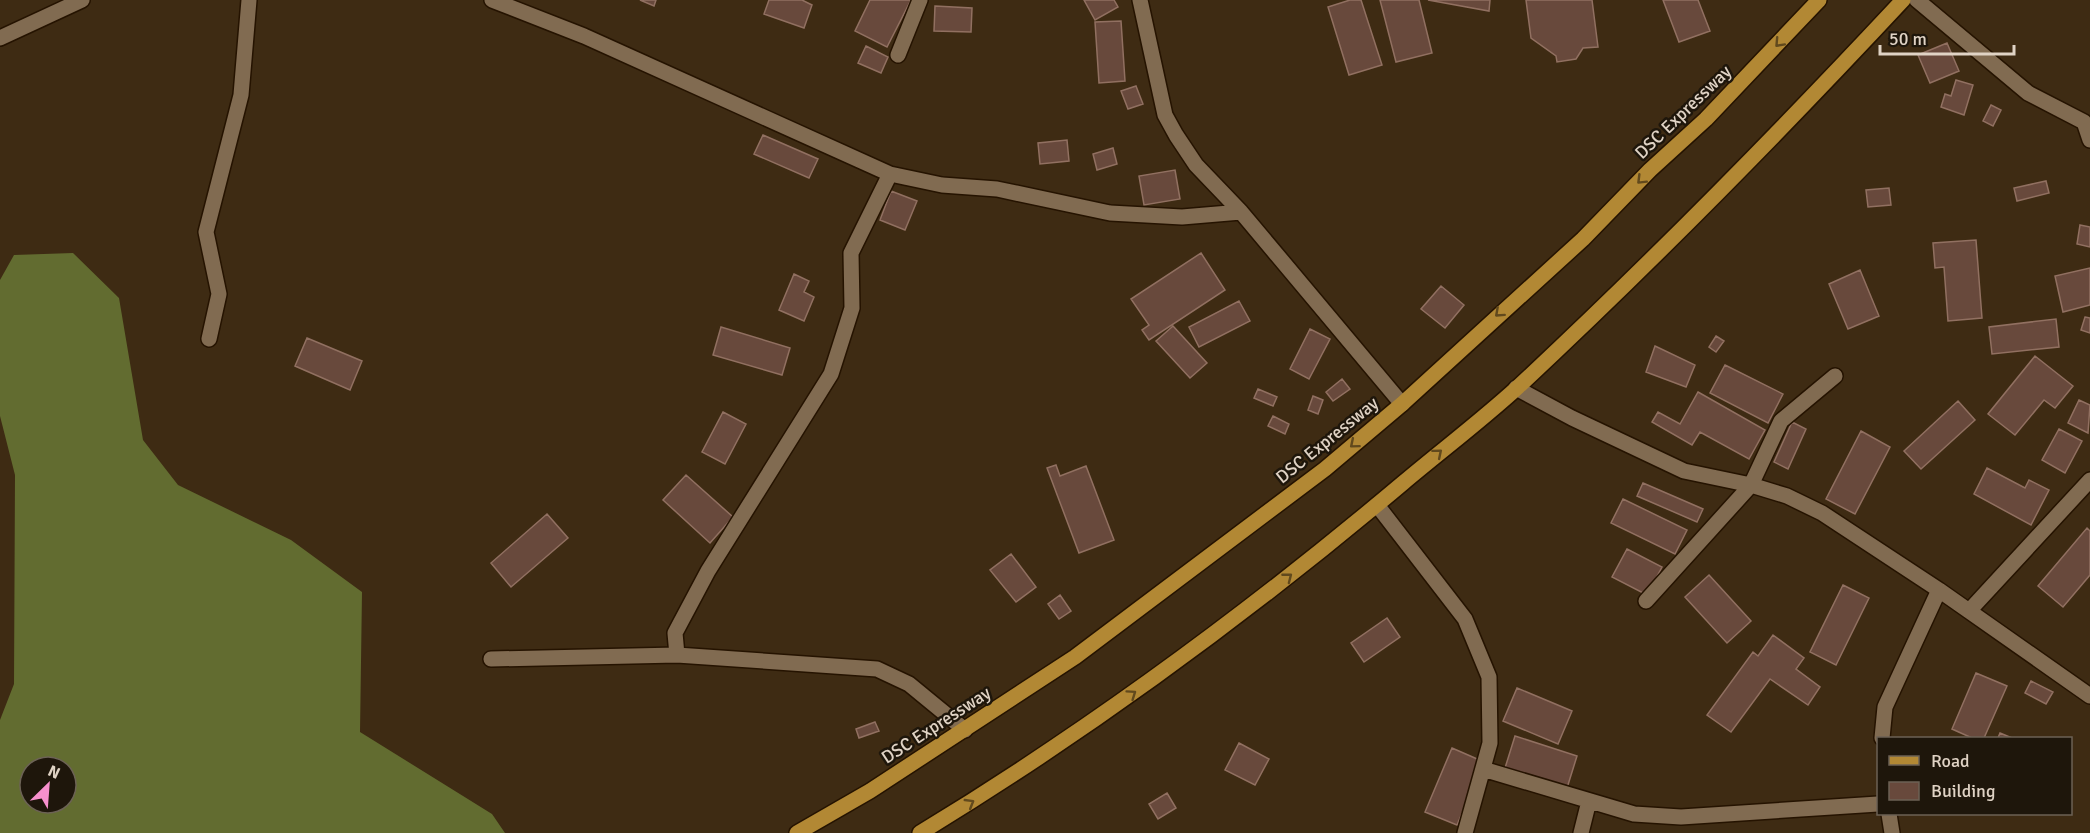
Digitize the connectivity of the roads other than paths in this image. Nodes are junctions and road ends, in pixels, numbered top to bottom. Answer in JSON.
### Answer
{"nodes":[{"id":1,"x":82,"y":0,"type":"edge"},
{"id":2,"x":249,"y":0,"type":"edge"},
{"id":3,"x":492,"y":0,"type":"edge"},
{"id":4,"x":920,"y":0,"type":"edge"},
{"id":5,"x":1140,"y":0,"type":"edge"},
{"id":6,"x":1819,"y":0,"type":"edge"},
{"id":7,"x":1903,"y":0,"type":"edge"},
{"id":8,"x":1917,"y":0,"type":"edge"},
{"id":9,"x":0,"y":38,"type":"edge"},
{"id":10,"x":898,"y":55,"type":"dead end"},
{"id":11,"x":2090,"y":140,"type":"edge"},
{"id":12,"x":890,"y":174,"type":"junction"},
{"id":13,"x":1241,"y":212,"type":"junction"},
{"id":14,"x":209,"y":339,"type":"dead end"},
{"id":15,"x":1835,"y":376,"type":"dead end"},
{"id":16,"x":1516,"y":388,"type":"junction"},
{"id":17,"x":1402,"y":404,"type":"junction"},
{"id":18,"x":2090,"y":480,"type":"edge"},
{"id":19,"x":1751,"y":485,"type":"junction"},
{"id":20,"x":1377,"y":505,"type":"junction"},
{"id":21,"x":1939,"y":590,"type":"junction"},
{"id":22,"x":1646,"y":601,"type":"dead end"},
{"id":23,"x":1969,"y":611,"type":"junction"},
{"id":24,"x":678,"y":655,"type":"junction"},
{"id":25,"x":491,"y":659,"type":"dead end"},
{"id":26,"x":2090,"y":696,"type":"edge"},
{"id":27,"x":965,"y":730,"type":"junction"},
{"id":28,"x":1882,"y":737,"type":"edge"},
{"id":29,"x":1483,"y":769,"type":"junction"},
{"id":30,"x":1589,"y":801,"type":"junction"},
{"id":31,"x":1877,"y":804,"type":"edge"},
{"id":32,"x":1889,"y":815,"type":"edge"},
{"id":33,"x":797,"y":833,"type":"edge"},
{"id":34,"x":920,"y":833,"type":"edge"},
{"id":35,"x":1465,"y":833,"type":"edge"},
{"id":36,"x":1581,"y":833,"type":"edge"},
{"id":37,"x":1892,"y":833,"type":"edge"}],
"edges":[{"from":1,"to":9,"type":"street"},
{"from":2,"to":14,"type":"street"},
{"from":3,"to":12,"type":"street"},
{"from":4,"to":10,"type":"street"},
{"from":5,"to":13,"type":"street"},
{"from":6,"to":17,"type":"main road","name":"DSC Expressway","one_way":true},
{"from":7,"to":16,"type":"main road"},
{"from":8,"to":11,"type":"street"},
{"from":12,"to":13,"type":"street"},
{"from":12,"to":24,"type":"street"},
{"from":13,"to":17,"type":"street"},
{"from":15,"to":19,"type":"street"},
{"from":16,"to":19,"type":"street"},
{"from":20,"to":16,"type":"main road","one_way":true},
{"from":17,"to":27,"type":"main road","name":"DSC Expressway","one_way":true},
{"from":18,"to":23,"type":"street"},
{"from":19,"to":21,"type":"street"},
{"from":19,"to":22,"type":"street"},
{"from":20,"to":29,"type":"street"},
{"from":34,"to":20,"type":"main road","one_way":true},
{"from":21,"to":23,"type":"street"},
{"from":21,"to":28,"type":"street"},
{"from":23,"to":26,"type":"street"},
{"from":24,"to":25,"type":"street"},
{"from":24,"to":27,"type":"street"},
{"from":27,"to":33,"type":"main road","name":"DSC Expressway"},
{"from":29,"to":30,"type":"street"},
{"from":29,"to":35,"type":"street"},
{"from":30,"to":31,"type":"street"},
{"from":30,"to":36,"type":"street"},
{"from":32,"to":37,"type":"street"}]}
